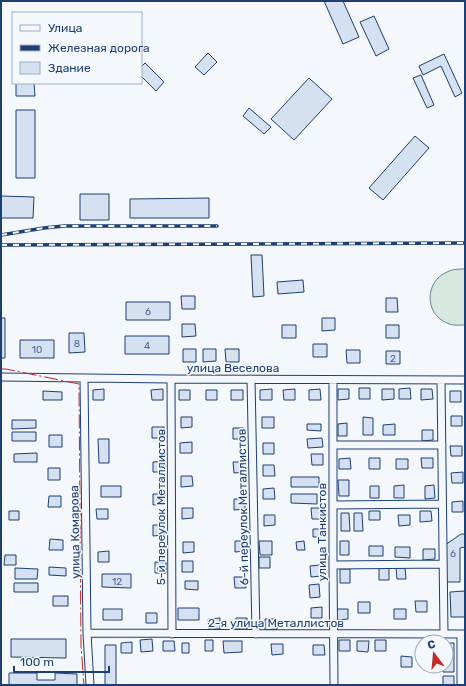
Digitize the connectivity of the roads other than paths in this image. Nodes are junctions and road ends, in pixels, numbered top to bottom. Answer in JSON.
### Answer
{"nodes":[{"id":1,"x":1,"y":377,"type":"edge"},
{"id":2,"x":84,"y":378,"type":"junction"},
{"id":3,"x":171,"y":379,"type":"junction"},
{"id":4,"x":251,"y":379,"type":"junction"},
{"id":5,"x":333,"y":380,"type":"junction"},
{"id":6,"x":441,"y":380,"type":"junction"},
{"id":7,"x":465,"y":380,"type":"edge"},
{"id":8,"x":333,"y":445,"type":"junction"},
{"id":9,"x":442,"y":446,"type":"junction"},
{"id":10,"x":442,"y":504,"type":"junction"},
{"id":11,"x":333,"y":505,"type":"junction"},
{"id":12,"x":443,"y":564,"type":"junction"},
{"id":13,"x":333,"y":565,"type":"junction"},
{"id":14,"x":88,"y":633,"type":"junction"},
{"id":15,"x":172,"y":634,"type":"junction"},
{"id":16,"x":256,"y":634,"type":"junction"},
{"id":17,"x":334,"y":634,"type":"junction"},
{"id":18,"x":414,"y":634,"type":"edge"},
{"id":19,"x":444,"y":634,"type":"edge"},
{"id":20,"x":463,"y":634,"type":"edge"},
{"id":21,"x":90,"y":685,"type":"edge"},
{"id":22,"x":334,"y":685,"type":"edge"},
{"id":23,"x":462,"y":685,"type":"edge"}],
"edges":[{"from":1,"to":2,"type":"street","name":"улица Веселова"},
{"from":2,"to":3,"type":"street","name":"улица Веселова"},
{"from":2,"to":14,"type":"street","name":"улица Комарова"},
{"from":3,"to":4,"type":"street","name":"улица Веселова"},
{"from":3,"to":15,"type":"street","name":"5-й переулок Металлистов"},
{"from":4,"to":5,"type":"street","name":"улица Веселова"},
{"from":4,"to":16,"type":"street","name":"6-й переулок Металлистов"},
{"from":5,"to":6,"type":"street","name":"улица Веселова"},
{"from":5,"to":8,"type":"street","name":"улица Танкистов"},
{"from":6,"to":7,"type":"street","name":"улица Веселова"},
{"from":6,"to":9,"type":"street"},
{"from":8,"to":9,"type":"street"},
{"from":8,"to":11,"type":"street","name":"улица Танкистов"},
{"from":9,"to":10,"type":"street"},
{"from":10,"to":11,"type":"street"},
{"from":10,"to":12,"type":"street"},
{"from":11,"to":13,"type":"street","name":"улица Танкистов"},
{"from":12,"to":13,"type":"street"},
{"from":12,"to":19,"type":"street"},
{"from":13,"to":17,"type":"street","name":"улица Танкистов"},
{"from":14,"to":15,"type":"street","name":"2-я улица Металлистов"},
{"from":14,"to":21,"type":"street","name":"улица Комарова"},
{"from":15,"to":16,"type":"street","name":"2-я улица Металлистов"},
{"from":16,"to":17,"type":"street","name":"2-я улица Металлистов"},
{"from":17,"to":18,"type":"street","name":"2-я улица Металлистов"},
{"from":17,"to":22,"type":"street","name":"улица Танкистов"},
{"from":20,"to":23,"type":"street"}]}
